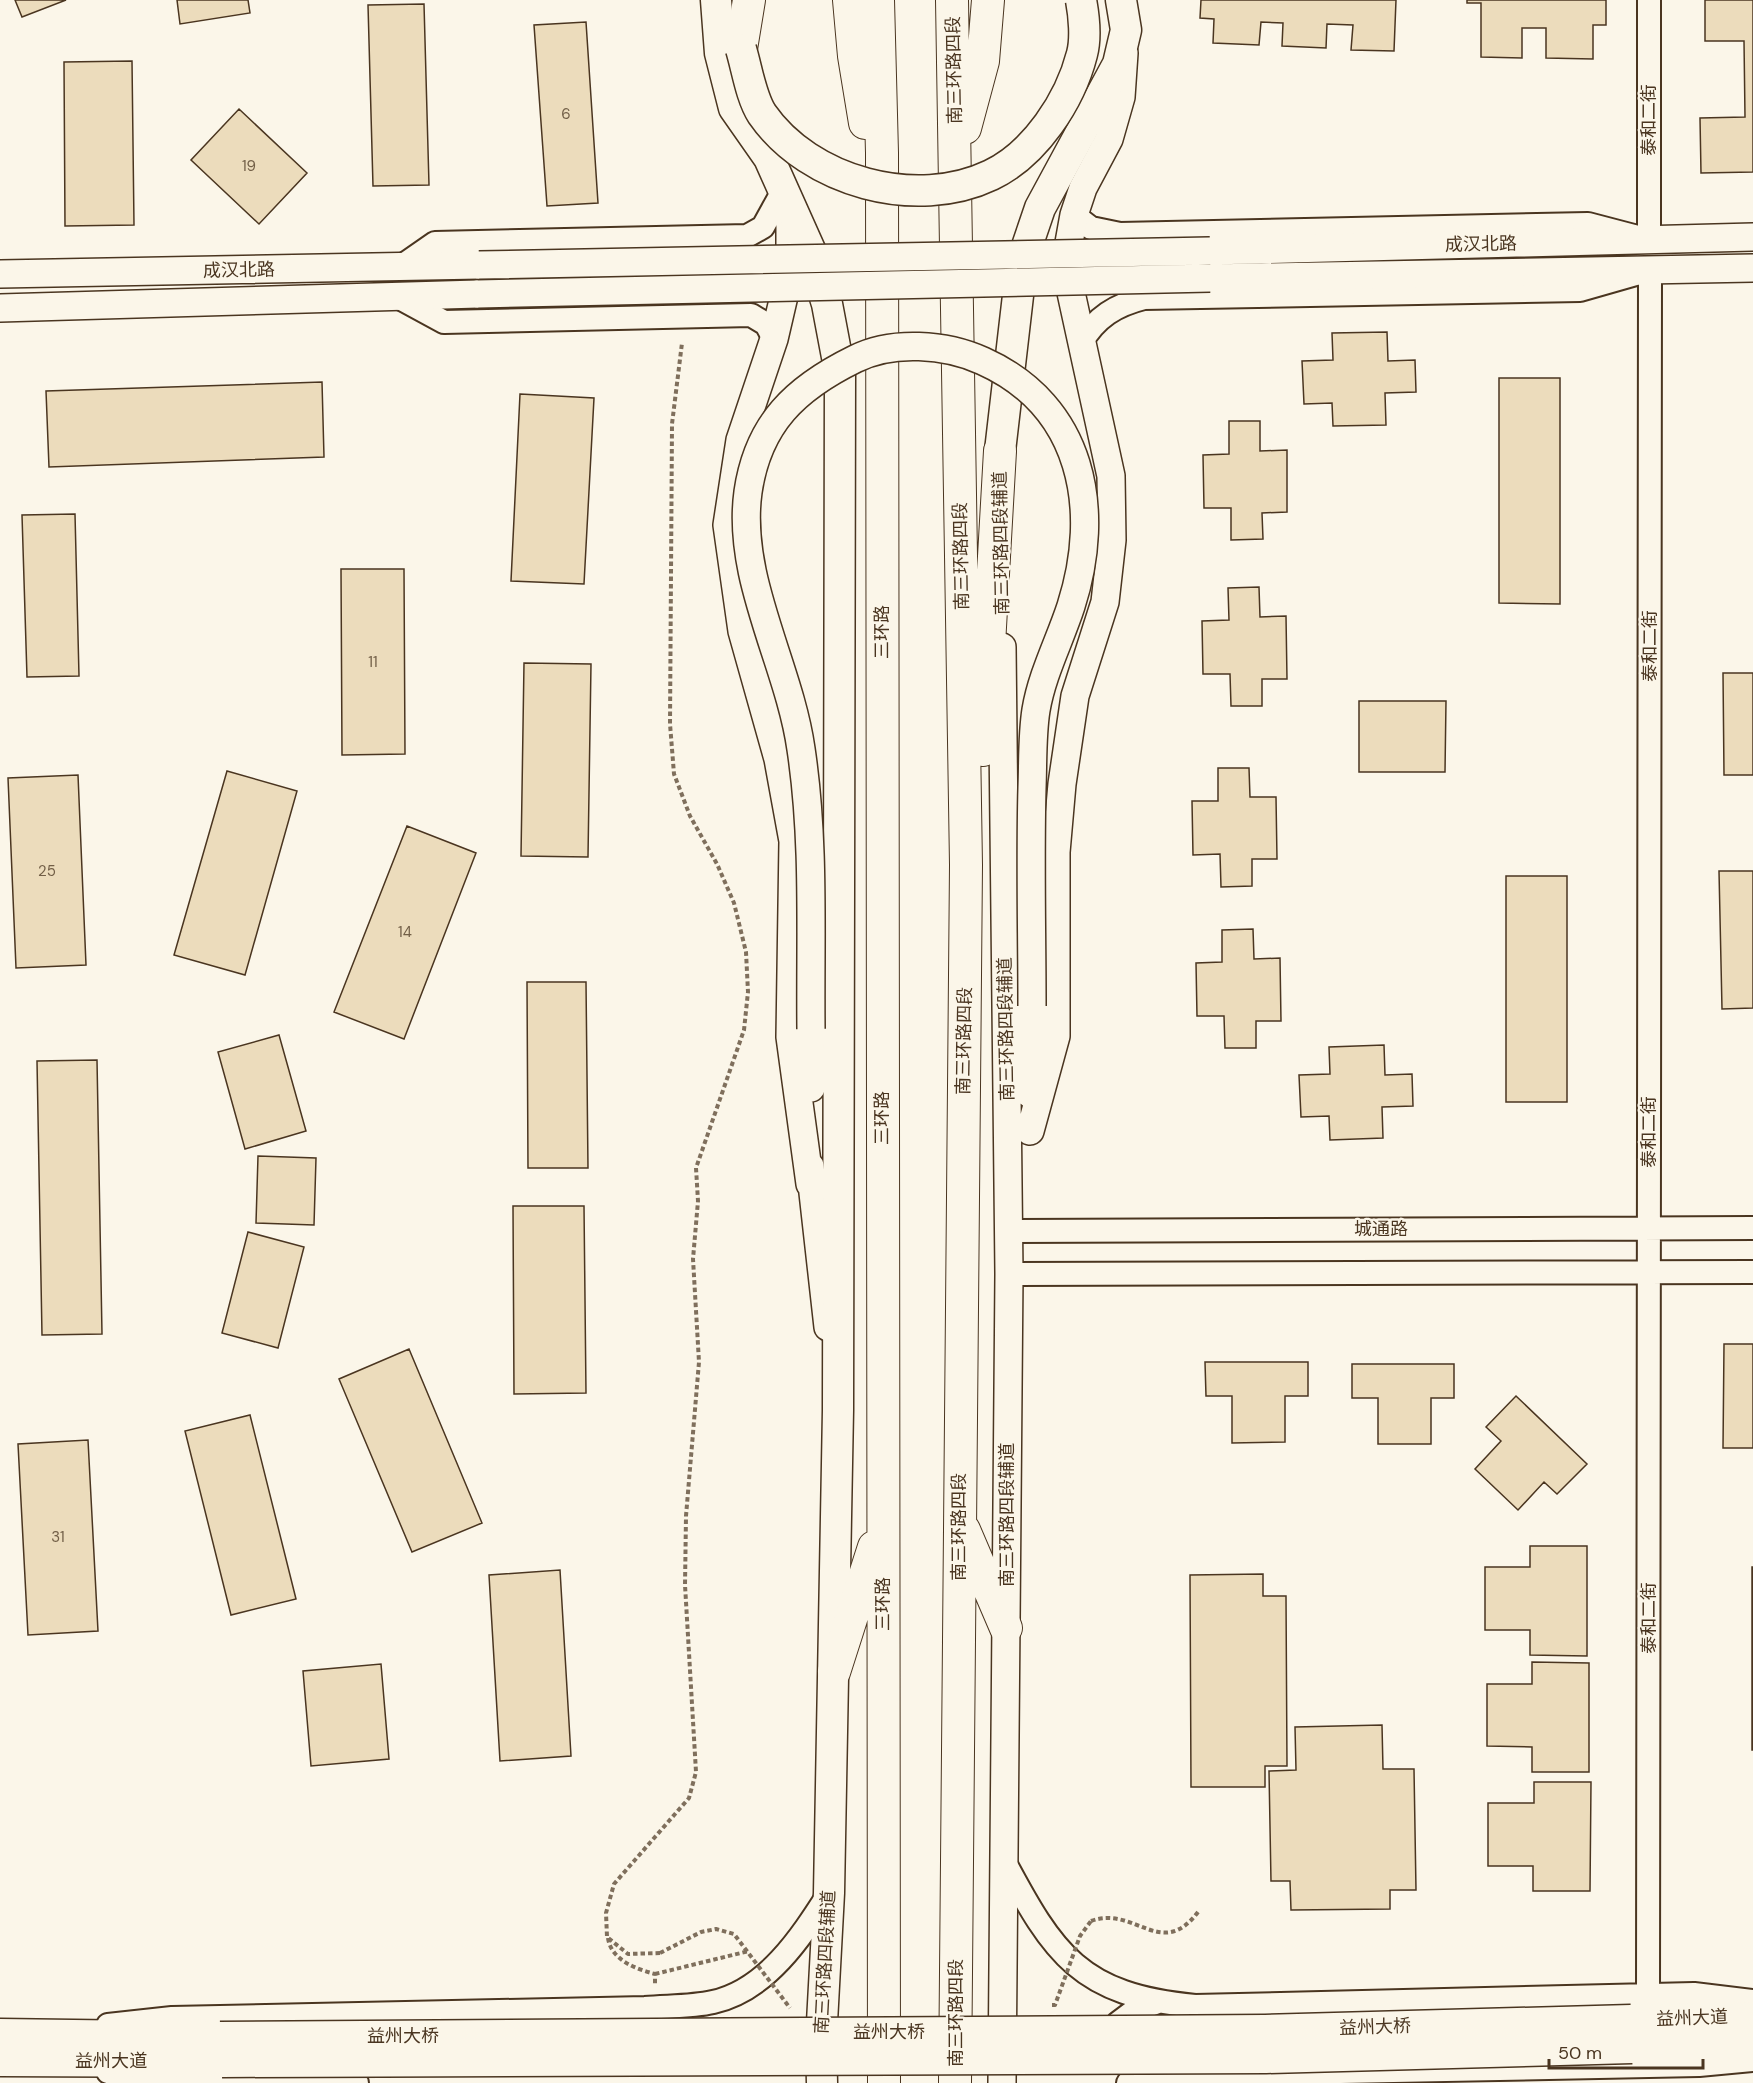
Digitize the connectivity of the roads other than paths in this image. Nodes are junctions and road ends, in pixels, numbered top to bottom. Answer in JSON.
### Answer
{"nodes":[{"id":1,"x":716,"y":0,"type":"edge"},
{"id":2,"x":741,"y":0,"type":"edge"},
{"id":3,"x":749,"y":0,"type":"edge"},
{"id":4,"x":849,"y":0,"type":"edge"},
{"id":5,"x":878,"y":0,"type":"edge"},
{"id":6,"x":952,"y":0,"type":"edge"},
{"id":7,"x":988,"y":0,"type":"edge"},
{"id":8,"x":1081,"y":0,"type":"edge"},
{"id":9,"x":1121,"y":0,"type":"edge"},
{"id":10,"x":1649,"y":0,"type":"edge"},
{"id":11,"x":1126,"y":30,"type":"junction"},
{"id":12,"x":741,"y":49,"type":"junction"},
{"id":13,"x":882,"y":153,"type":"junction"},
{"id":14,"x":955,"y":164,"type":"junction"},
{"id":15,"x":784,"y":189,"type":"junction"},
{"id":16,"x":1074,"y":215,"type":"junction"},
{"id":17,"x":747,"y":236,"type":"junction"},
{"id":18,"x":1753,"y":237,"type":"edge"},
{"id":19,"x":1649,"y":240,"type":"junction"},
{"id":20,"x":399,"y":268,"type":"junction"},
{"id":21,"x":1753,"y":268,"type":"edge"},
{"id":22,"x":1650,"y":270,"type":"junction"},
{"id":23,"x":0,"y":274,"type":"edge"},
{"id":24,"x":398,"y":297,"type":"junction"},
{"id":25,"x":0,"y":308,"type":"edge"},
{"id":26,"x":751,"y":315,"type":"junction"},
{"id":27,"x":774,"y":339,"type":"junction"},
{"id":28,"x":1081,"y":344,"type":"junction"},
{"id":29,"x":1000,"y":451,"type":"junction"},
{"id":30,"x":963,"y":1096,"type":"junction"},
{"id":31,"x":1030,"y":1131,"type":"junction"},
{"id":32,"x":810,"y":1184,"type":"junction"},
{"id":33,"x":1649,"y":1228,"type":"junction"},
{"id":34,"x":1753,"y":1228,"type":"edge"},
{"id":35,"x":1008,"y":1231,"type":"junction"},
{"id":36,"x":1649,"y":1272,"type":"junction"},
{"id":37,"x":1753,"y":1272,"type":"edge"},
{"id":38,"x":1009,"y":1274,"type":"junction"},
{"id":39,"x":838,"y":1410,"type":"junction"},
{"id":40,"x":959,"y":1518,"type":"junction"},
{"id":41,"x":882,"y":1521,"type":"junction"},
{"id":42,"x":1006,"y":1628,"type":"junction"},
{"id":43,"x":834,"y":1672,"type":"junction"},
{"id":44,"x":1003,"y":1859,"type":"junction"},
{"id":45,"x":829,"y":1893,"type":"junction"},
{"id":46,"x":1648,"y":1995,"type":"junction"},
{"id":47,"x":1753,"y":2001,"type":"edge"},
{"id":48,"x":1158,"y":2002,"type":"junction"},
{"id":49,"x":1753,"y":2017,"type":"edge"},
{"id":50,"x":0,"y":2034,"type":"edge"},
{"id":51,"x":1632,"y":2034,"type":"junction"},
{"id":52,"x":1753,"y":2046,"type":"edge"},
{"id":53,"x":39,"y":2048,"type":"junction"},
{"id":54,"x":221,"y":2050,"type":"joint"},
{"id":55,"x":1753,"y":2060,"type":"edge"},
{"id":56,"x":0,"y":2061,"type":"edge"},
{"id":57,"x":1136,"y":2081,"type":"edge"},
{"id":58,"x":357,"y":2083,"type":"edge"},
{"id":59,"x":822,"y":2083,"type":"edge"},
{"id":60,"x":884,"y":2083,"type":"edge"},
{"id":61,"x":955,"y":2083,"type":"edge"},
{"id":62,"x":1002,"y":2083,"type":"edge"}],
"edges":[{"from":1,"to":15,"type":"main road","name":"南三环路四段辅道"},
{"from":2,"to":12,"type":"main road"},
{"from":3,"to":12,"type":"highway"},
{"from":4,"to":13,"type":"highway"},
{"from":5,"to":13,"type":"highway"},
{"from":6,"to":14,"type":"highway","name":"南三环路四段"},
{"from":7,"to":14,"type":"highway"},
{"from":8,"to":12,"type":"main road","bridge":true},
{"from":9,"to":11,"type":"main road","name":"南三环路四段辅道"},
{"from":10,"to":19,"type":"street","name":"泰和二街"},
{"from":11,"to":16,"type":"main road"},
{"from":11,"to":29,"type":"main road","name":"南三环路四段辅道"},
{"from":13,"to":41,"type":"highway","name":"三环路"},
{"from":14,"to":30,"type":"highway","name":"南三环路四段"},
{"from":15,"to":17,"type":"street"},
{"from":15,"to":27,"type":"main road","name":"南三环路四段辅道"},
{"from":15,"to":39,"type":"main road","name":"南三环路四段辅道"},
{"from":16,"to":19,"type":"street"},
{"from":16,"to":28,"type":"main road"},
{"from":17,"to":20,"type":"street"},
{"from":17,"to":26,"type":"street"},
{"from":18,"to":19,"type":"main road","name":"成汉北路"},
{"from":19,"to":20,"type":"main road","name":"成汉北路","bridge":true},
{"from":20,"to":23,"type":"main road","name":"成汉北路"},
{"from":21,"to":22,"type":"main road","name":"成汉北路"},
{"from":22,"to":24,"type":"main road","name":"成汉北路","bridge":true},
{"from":22,"to":28,"type":"street"},
{"from":22,"to":33,"type":"street","name":"泰和二街"},
{"from":24,"to":25,"type":"main road","name":"成汉北路"},
{"from":24,"to":26,"type":"street"},
{"from":26,"to":27,"type":"street"},
{"from":27,"to":32,"type":"main road","name":"南三环路四段辅道"},
{"from":28,"to":31,"type":"main road"},
{"from":29,"to":30,"type":"highway"},
{"from":29,"to":35,"type":"main road","name":"南三环路四段辅道"},
{"from":30,"to":40,"type":"highway","name":"南三环路四段"},
{"from":31,"to":32,"type":"main road","name":"南三环路四段辅道","bridge":true},
{"from":31,"to":35,"type":"main road"},
{"from":32,"to":39,"type":"main road","name":"南三环路四段辅道"},
{"from":33,"to":34,"type":"street","name":"城通路"},
{"from":33,"to":35,"type":"street","name":"城通路"},
{"from":33,"to":36,"type":"street","name":"泰和二街"},
{"from":35,"to":38,"type":"main road","name":"南三环路四段辅道"},
{"from":36,"to":37,"type":"street"},
{"from":36,"to":38,"type":"street"},
{"from":36,"to":46,"type":"street","name":"泰和二街"},
{"from":38,"to":42,"type":"main road","name":"南三环路四段辅道"},
{"from":39,"to":43,"type":"main road","name":"南三环路四段辅道"},
{"from":40,"to":42,"type":"highway"},
{"from":40,"to":61,"type":"highway","name":"南三环路四段"},
{"from":41,"to":43,"type":"highway"},
{"from":41,"to":60,"type":"highway","name":"三环路"},
{"from":42,"to":44,"type":"main road","name":"南三环路四段辅道"},
{"from":43,"to":45,"type":"main road","name":"南三环路四段辅道"},
{"from":44,"to":48,"type":"street"},
{"from":44,"to":62,"type":"main road","name":"南三环路四段辅道"},
{"from":45,"to":53,"type":"street"},
{"from":45,"to":59,"type":"main road","name":"南三环路四段辅道"},
{"from":46,"to":47,"type":"street"},
{"from":46,"to":48,"type":"street"},
{"from":48,"to":57,"type":"street"},
{"from":49,"to":51,"type":"main road","name":"益州大道"},
{"from":50,"to":53,"type":"main road","name":"益州大道"},
{"from":51,"to":52,"type":"main road","name":"益州大道"},
{"from":51,"to":54,"type":"main road","name":"益州大桥","bridge":true},
{"from":53,"to":54,"type":"main road","name":"益州大道"},
{"from":53,"to":56,"type":"main road","name":"益州大道"},
{"from":53,"to":58,"type":"street"},
{"from":55,"to":57,"type":"street"}]}
